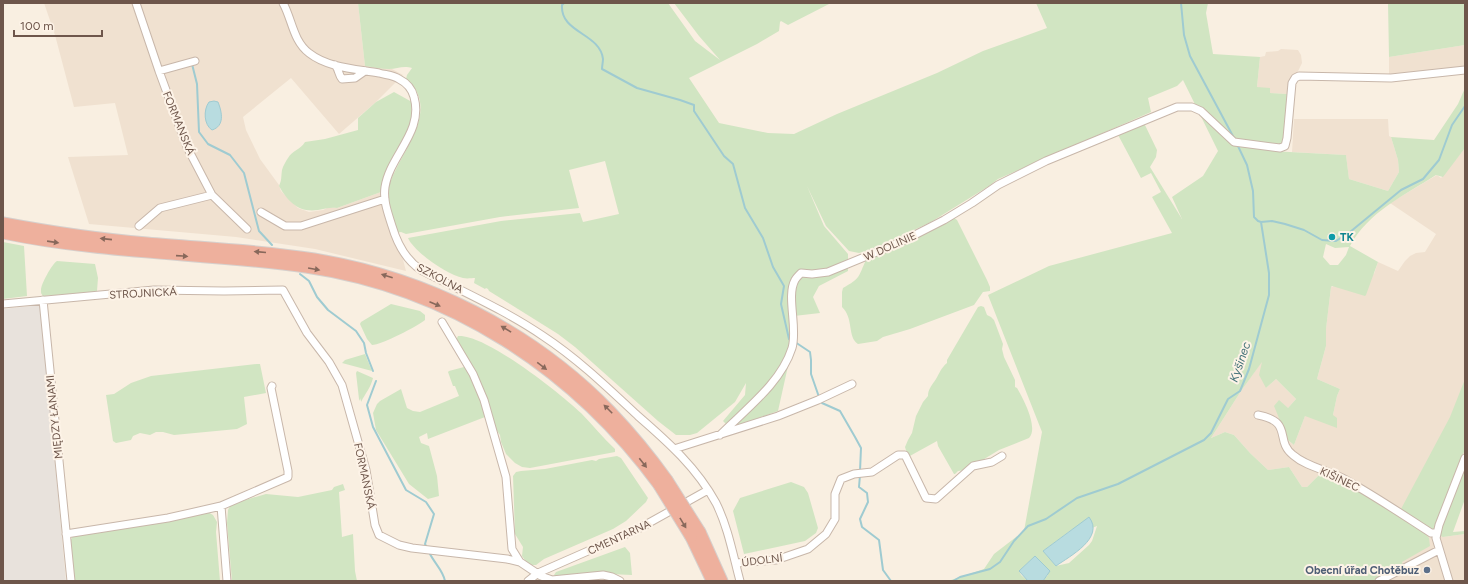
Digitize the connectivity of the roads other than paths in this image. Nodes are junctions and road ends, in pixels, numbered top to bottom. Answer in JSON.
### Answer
{"nodes":[{"id":1,"x":136,"y":3,"type":"edge"},
{"id":2,"x":142,"y":3,"type":"edge"},
{"id":3,"x":282,"y":3,"type":"edge"},
{"id":4,"x":140,"y":11,"type":"junction"},
{"id":5,"x":195,"y":61,"type":"dead end"},
{"id":6,"x":335,"y":65,"type":"junction"},
{"id":7,"x":365,"y":70,"type":"junction"},
{"id":8,"x":1465,"y":70,"type":"edge"},
{"id":9,"x":159,"y":71,"type":"junction"},
{"id":10,"x":212,"y":195,"type":"junction"},
{"id":11,"x":385,"y":199,"type":"junction"},
{"id":12,"x":261,"y":212,"type":"dead end"},
{"id":13,"x":3,"y":218,"type":"edge"},
{"id":14,"x":3,"y":223,"type":"edge"},
{"id":15,"x":139,"y":226,"type":"dead end"},
{"id":16,"x":247,"y":229,"type":"dead end"},
{"id":17,"x":39,"y":230,"type":"junction"},
{"id":18,"x":7,"y":234,"type":"edge"},
{"id":19,"x":283,"y":290,"type":"joint"},
{"id":20,"x":42,"y":300,"type":"junction"},
{"id":21,"x":3,"y":304,"type":"edge"},
{"id":22,"x":442,"y":322,"type":"dead end"},
{"id":23,"x":852,"y":384,"type":"dead end"},
{"id":24,"x":272,"y":386,"type":"dead end"},
{"id":25,"x":1258,"y":415,"type":"dead end"},
{"id":26,"x":720,"y":435,"type":"junction"},
{"id":27,"x":674,"y":449,"type":"junction"},
{"id":28,"x":1002,"y":456,"type":"dead end"},
{"id":29,"x":1465,"y":458,"type":"edge"},
{"id":30,"x":663,"y":483,"type":"junction"},
{"id":31,"x":708,"y":490,"type":"junction"},
{"id":32,"x":221,"y":506,"type":"junction"},
{"id":33,"x":1437,"y":533,"type":"junction"},
{"id":34,"x":66,"y":534,"type":"junction"},
{"id":35,"x":695,"y":535,"type":"junction"},
{"id":36,"x":512,"y":549,"type":"junction"},
{"id":37,"x":1439,"y":550,"type":"junction"},
{"id":38,"x":507,"y":559,"type":"junction"},
{"id":39,"x":520,"y":562,"type":"junction"},
{"id":40,"x":736,"y":563,"type":"junction"},
{"id":41,"x":538,"y":573,"type":"junction"},
{"id":42,"x":71,"y":581,"type":"edge"},
{"id":43,"x":227,"y":581,"type":"edge"},
{"id":44,"x":528,"y":581,"type":"edge"},
{"id":45,"x":620,"y":581,"type":"edge"},
{"id":46,"x":712,"y":581,"type":"edge"},
{"id":47,"x":722,"y":581,"type":"edge"},
{"id":48,"x":740,"y":581,"type":"edge"},
{"id":49,"x":1379,"y":581,"type":"edge"},
{"id":50,"x":1449,"y":581,"type":"edge"}],
"edges":[{"from":1,"to":4,"type":"street","name":"FORMANSKÁ"},
{"from":2,"to":4,"type":"street"},
{"from":3,"to":6,"type":"street","name":"SZKOLNA"},
{"from":4,"to":9,"type":"street","name":"FORMANSKÁ"},
{"from":5,"to":9,"type":"street"},
{"from":6,"to":7,"type":"street","name":"SZKOLNA"},
{"from":6,"to":7,"type":"street"},
{"from":7,"to":11,"type":"street","name":"SZKOLNA"},
{"from":8,"to":26,"type":"street","name":"W DOLINIE"},
{"from":9,"to":10,"type":"street","name":"FORMANSKÁ"},
{"from":10,"to":15,"type":"street"},
{"from":10,"to":16,"type":"street","name":"FORMANSKÁ"},
{"from":11,"to":12,"type":"street"},
{"from":11,"to":27,"type":"street","name":"SZKOLNA"},
{"from":13,"to":17,"type":"highway"},
{"from":14,"to":17,"type":"highway"},
{"from":30,"to":17,"type":"highway","one_way":true},
{"from":18,"to":30,"type":"highway","one_way":true},
{"from":19,"to":20,"type":"street","name":"STROJNICKÁ"},
{"from":19,"to":38,"type":"street","name":"FORMANSKÁ"},
{"from":20,"to":21,"type":"street","name":"STROJNICKÁ"},
{"from":20,"to":34,"type":"street","name":"MIĘDZY ŁANAMI"},
{"from":22,"to":36,"type":"street"},
{"from":23,"to":26,"type":"street"},
{"from":24,"to":32,"type":"street"},
{"from":25,"to":33,"type":"street","name":"KIŠINEC"},
{"from":26,"to":27,"type":"street"},
{"from":27,"to":31,"type":"street","name":"SZKOLNA"},
{"from":28,"to":40,"type":"street","name":"ÚDOLNÍ"},
{"from":29,"to":33,"type":"street"},
{"from":30,"to":35,"type":"highway","bridge":true},
{"from":31,"to":40,"type":"street","name":"SZKOLNA"},
{"from":31,"to":41,"type":"street","name":"CMENTARNA"},
{"from":32,"to":34,"type":"street"},
{"from":32,"to":43,"type":"street"},
{"from":33,"to":37,"type":"street"},
{"from":34,"to":42,"type":"street","name":"MIĘDZY ŁANAMI"},
{"from":35,"to":46,"type":"highway"},
{"from":35,"to":47,"type":"highway"},
{"from":36,"to":38,"type":"street"},
{"from":36,"to":39,"type":"street"},
{"from":37,"to":49,"type":"street"},
{"from":37,"to":50,"type":"street"},
{"from":38,"to":39,"type":"street","name":"FORMANSKÁ"},
{"from":39,"to":41,"type":"street"},
{"from":40,"to":48,"type":"street","name":"SZKOLNA"},
{"from":41,"to":44,"type":"street","name":"CMENTARNA"},
{"from":41,"to":45,"type":"street"}]}
